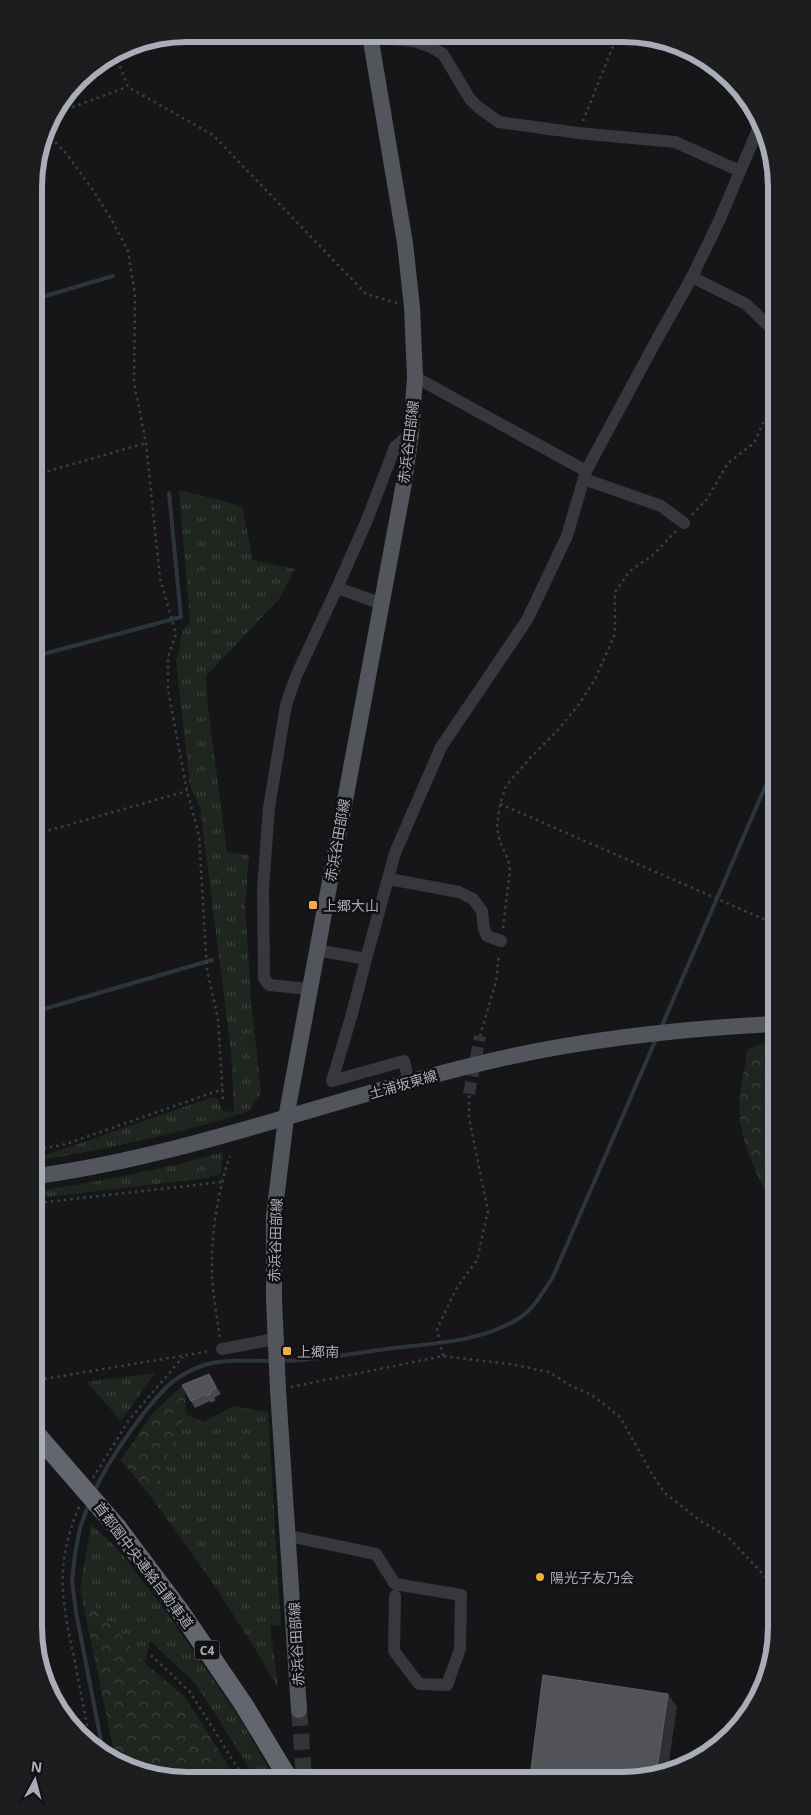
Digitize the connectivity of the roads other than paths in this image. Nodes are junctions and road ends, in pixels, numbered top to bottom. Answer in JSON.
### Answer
{"nodes":[{"id":1,"x":371,"y":42,"type":"edge"},
{"id":2,"x":417,"y":42,"type":"edge"},
{"id":3,"x":757,"y":132,"type":"edge"},
{"id":4,"x":740,"y":172,"type":"junction"},
{"id":5,"x":692,"y":277,"type":"junction"},
{"id":6,"x":768,"y":326,"type":"edge"},
{"id":7,"x":415,"y":377,"type":"junction"},
{"id":8,"x":411,"y":433,"type":"junction"},
{"id":9,"x":585,"y":475,"type":"junction"},
{"id":10,"x":684,"y":523,"type":"road end"},
{"id":11,"x":337,"y":588,"type":"junction"},
{"id":12,"x":380,"y":603,"type":"junction"},
{"id":13,"x":389,"y":878,"type":"junction"},
{"id":14,"x":501,"y":941,"type":"road end"},
{"id":15,"x":317,"y":950,"type":"junction"},
{"id":16,"x":366,"y":958,"type":"junction"},
{"id":17,"x":309,"y":988,"type":"junction"},
{"id":18,"x":768,"y":1024,"type":"edge"},
{"id":19,"x":409,"y":1082,"type":"junction"},
{"id":20,"x":286,"y":1118,"type":"junction"},
{"id":21,"x":43,"y":1175,"type":"edge"},
{"id":22,"x":275,"y":1339,"type":"junction"},
{"id":23,"x":222,"y":1349,"type":"road end"},
{"id":24,"x":43,"y":1442,"type":"edge"},
{"id":25,"x":289,"y":1536,"type":"junction"},
{"id":26,"x":395,"y":1596,"type":"dead end"},
{"id":27,"x":300,"y":1710,"type":"tunnel mouth"},
{"id":28,"x":284,"y":1772,"type":"edge"}],
"edges":[{"from":1,"to":7,"type":"main road","name":"赤浜谷田部線"},
{"from":2,"to":4,"type":"street"},
{"from":3,"to":4,"type":"street"},
{"from":4,"to":5,"type":"street"},
{"from":5,"to":6,"type":"street"},
{"from":5,"to":9,"type":"street"},
{"from":7,"to":8,"type":"main road","name":"赤浜谷田部線"},
{"from":7,"to":9,"type":"street"},
{"from":8,"to":11,"type":"street"},
{"from":8,"to":12,"type":"main road","name":"赤浜谷田部線"},
{"from":9,"to":10,"type":"street"},
{"from":9,"to":13,"type":"street"},
{"from":11,"to":12,"type":"street"},
{"from":11,"to":17,"type":"street"},
{"from":12,"to":15,"type":"main road","name":"赤浜谷田部線"},
{"from":13,"to":14,"type":"street"},
{"from":13,"to":16,"type":"street"},
{"from":15,"to":16,"type":"street"},
{"from":15,"to":17,"type":"main road","name":"赤浜谷田部線"},
{"from":16,"to":19,"type":"street"},
{"from":17,"to":20,"type":"main road","name":"赤浜谷田部線"},
{"from":18,"to":19,"type":"main road","name":"土浦坂東線"},
{"from":19,"to":20,"type":"main road","name":"土浦坂東線"},
{"from":20,"to":21,"type":"main road","name":"土浦坂東線"},
{"from":20,"to":22,"type":"main road","name":"赤浜谷田部線"},
{"from":22,"to":23,"type":"street"},
{"from":22,"to":25,"type":"main road","name":"赤浜谷田部線"},
{"from":24,"to":28,"type":"highway","name":"首都圏中央連絡自動車道","number":"C4","bridge":true},
{"from":25,"to":26,"type":"street"},
{"from":25,"to":27,"type":"main road","name":"赤浜谷田部線"}]}
